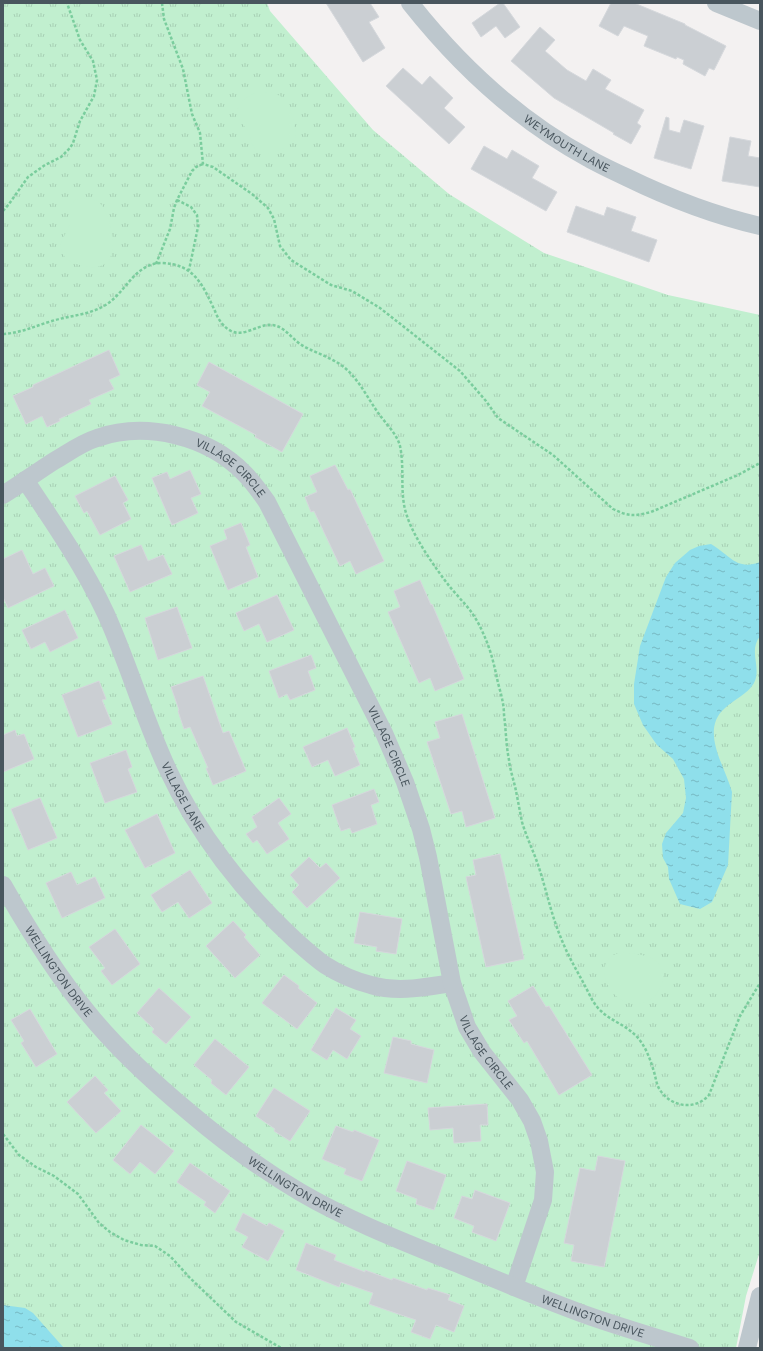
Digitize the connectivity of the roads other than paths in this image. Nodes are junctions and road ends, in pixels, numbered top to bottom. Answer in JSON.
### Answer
{"nodes":[{"id":1,"x":410,"y":3,"type":"edge"},
{"id":2,"x":716,"y":3,"type":"edge"},
{"id":3,"x":760,"y":21,"type":"edge"},
{"id":4,"x":760,"y":226,"type":"edge"},
{"id":5,"x":25,"y":480,"type":"junction"},
{"id":6,"x":3,"y":495,"type":"edge"},
{"id":7,"x":3,"y":885,"type":"edge"},
{"id":8,"x":452,"y":983,"type":"junction"},
{"id":9,"x":514,"y":1287,"type":"junction"},
{"id":10,"x":760,"y":1296,"type":"edge"},
{"id":11,"x":690,"y":1348,"type":"edge"},
{"id":12,"x":747,"y":1348,"type":"edge"}],
"edges":[{"from":1,"to":4,"type":"street","name":"WEYMOUTH LANE"},
{"from":2,"to":3,"type":"street"},
{"from":5,"to":6,"type":"street","name":"VILLAGE CIRCLE"},
{"from":5,"to":8,"type":"street","name":"VILLAGE LANE"},
{"from":5,"to":8,"type":"street","name":"VILLAGE CIRCLE"},
{"from":7,"to":9,"type":"street","name":"WELLINGTON DRIVE"},
{"from":8,"to":9,"type":"street","name":"VILLAGE CIRCLE"},
{"from":9,"to":11,"type":"street","name":"WELLINGTON DRIVE"},
{"from":10,"to":12,"type":"street"}]}
